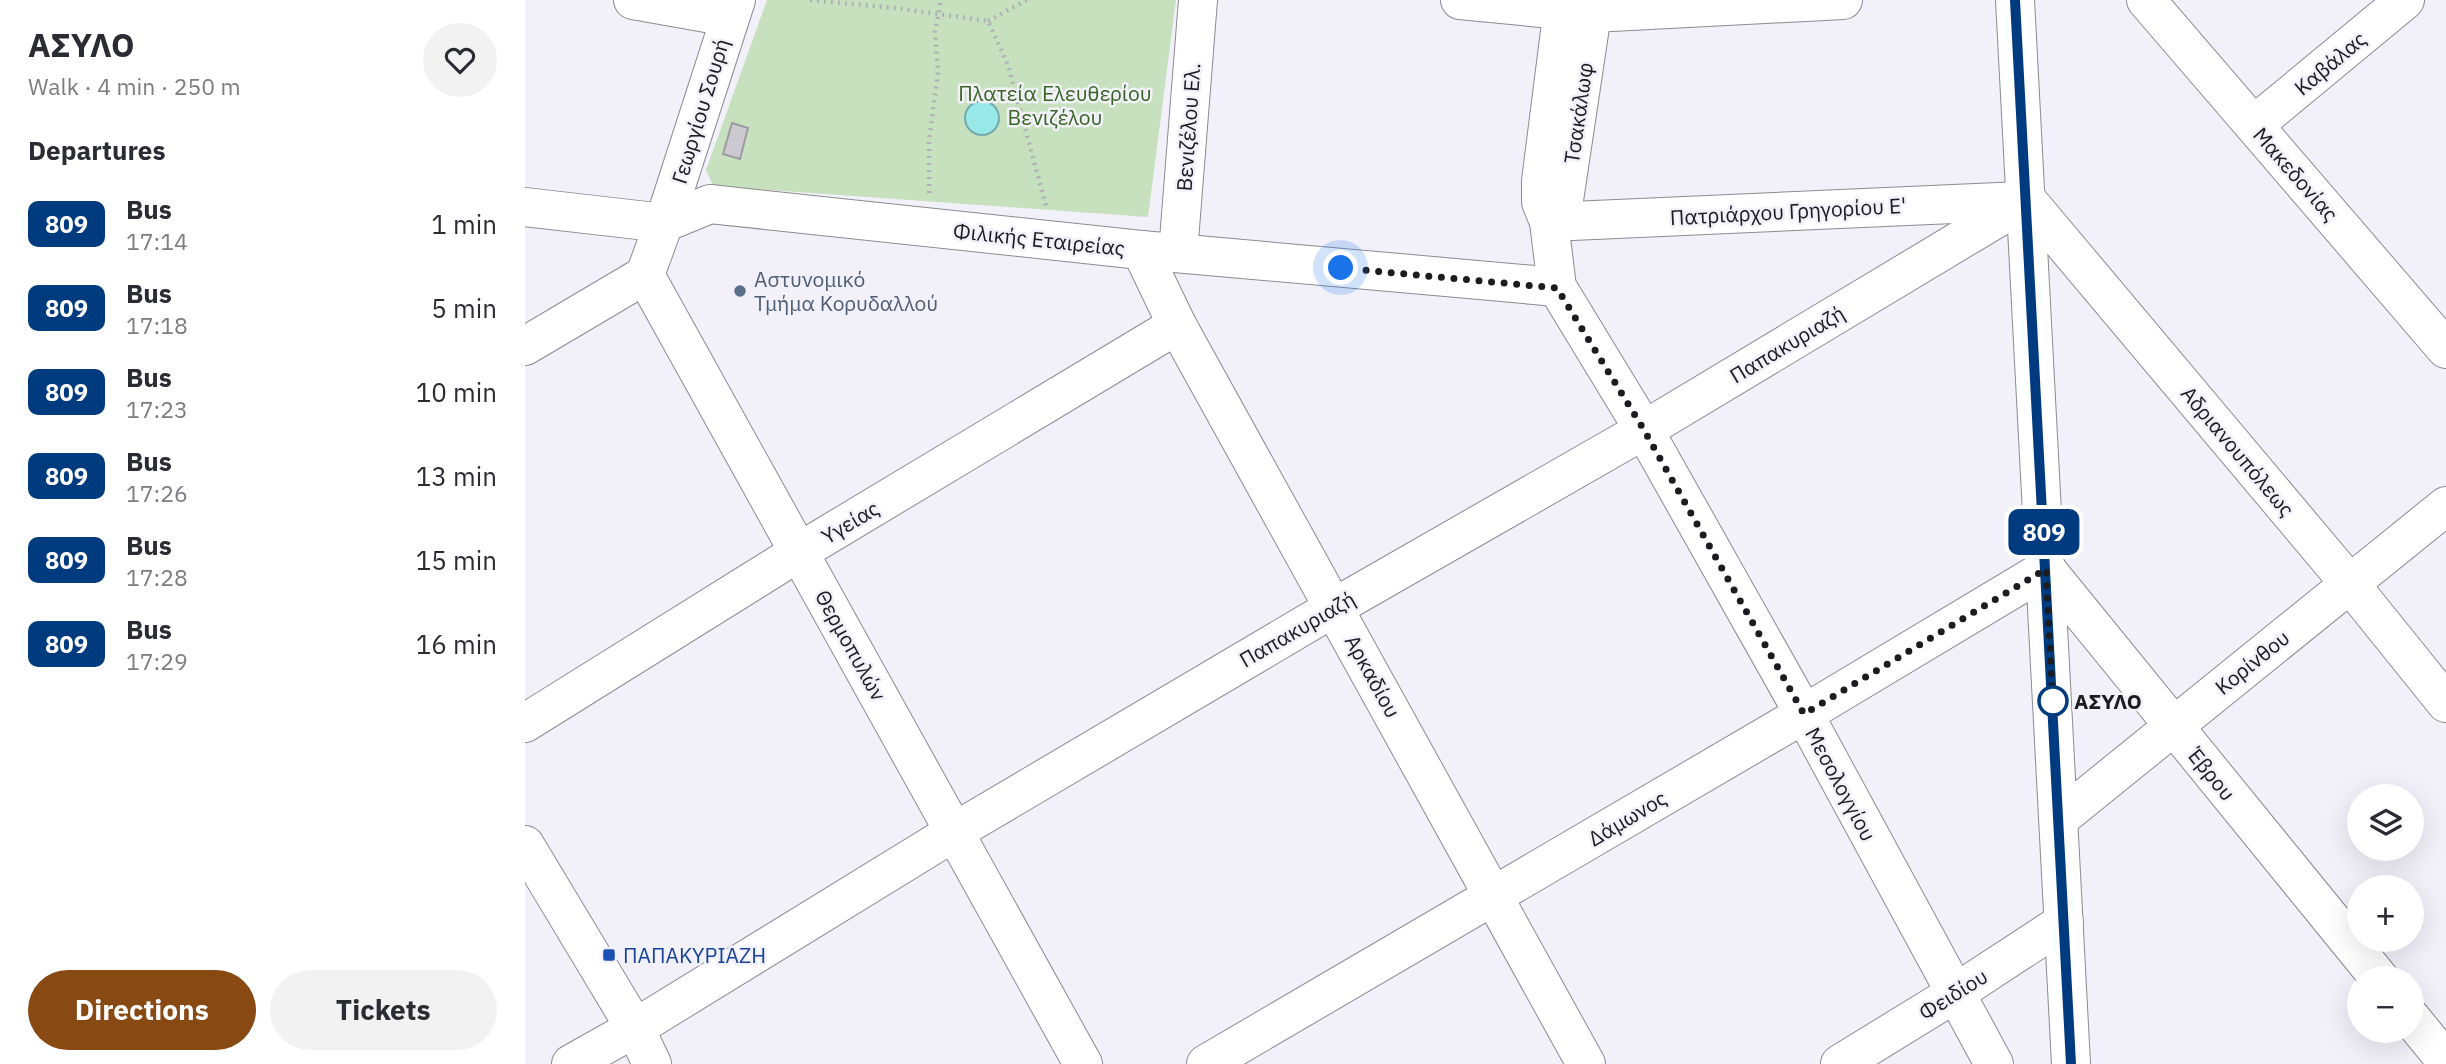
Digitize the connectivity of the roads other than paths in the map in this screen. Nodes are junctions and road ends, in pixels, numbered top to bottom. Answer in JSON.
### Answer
{"nodes":[{"id":1,"x":633,"y":0,"type":"edge"},
{"id":2,"x":1198,"y":0,"type":"edge"},
{"id":3,"x":1460,"y":0,"type":"edge"},
{"id":4,"x":1843,"y":0,"type":"edge"},
{"id":5,"x":2015,"y":0,"type":"edge"},
{"id":6,"x":2146,"y":0,"type":"edge"},
{"id":7,"x":2405,"y":0,"type":"edge"},
{"id":8,"x":1578,"y":6,"type":"edge"},
{"id":9,"x":733,"y":8,"type":"edge"},
{"id":10,"x":2254,"y":125,"type":"junction"},
{"id":11,"x":2027,"y":200,"type":"junction"},
{"id":12,"x":525,"y":207,"type":"edge"},
{"id":13,"x":1549,"y":222,"type":"junction"},
{"id":14,"x":664,"y":223,"type":"junction"},
{"id":15,"x":1159,"y":252,"type":"junction"},
{"id":16,"x":645,"y":275,"type":"junction"},
{"id":17,"x":1557,"y":288,"type":"junction"},
{"id":18,"x":1177,"y":325,"type":"junction"},
{"id":19,"x":525,"y":346,"type":"edge"},
{"id":20,"x":2446,"y":349,"type":"edge"},
{"id":21,"x":1644,"y":430,"type":"junction"},
{"id":22,"x":2446,"y":506,"type":"edge"},
{"id":23,"x":799,"y":552,"type":"junction"},
{"id":24,"x":2046,"y":569,"type":"junction"},
{"id":25,"x":2350,"y":583,"type":"junction"},
{"id":26,"x":1335,"y":607,"type":"junction"},
{"id":27,"x":2446,"y":703,"type":"edge"},
{"id":28,"x":1804,"y":714,"type":"junction"},
{"id":29,"x":525,"y":723,"type":"edge"},
{"id":30,"x":2174,"y":726,"type":"junction"},
{"id":31,"x":2059,"y":820,"type":"junction"},
{"id":32,"x":954,"y":832,"type":"junction"},
{"id":33,"x":525,"y":845,"type":"edge"},
{"id":34,"x":1494,"y":896,"type":"junction"},
{"id":35,"x":2064,"y":922,"type":"junction"},
{"id":36,"x":2369,"y":966,"type":"edge"},
{"id":37,"x":1954,"y":994,"type":"junction"},
{"id":38,"x":635,"y":1028,"type":"junction"},
{"id":39,"x":2424,"y":1034,"type":"edge"},
{"id":40,"x":2446,"y":1060,"type":"edge"},
{"id":41,"x":571,"y":1064,"type":"edge"},
{"id":42,"x":652,"y":1064,"type":"edge"},
{"id":43,"x":1083,"y":1064,"type":"edge"},
{"id":44,"x":1206,"y":1064,"type":"edge"},
{"id":45,"x":1586,"y":1064,"type":"edge"},
{"id":46,"x":1840,"y":1064,"type":"edge"},
{"id":47,"x":1994,"y":1064,"type":"edge"},
{"id":48,"x":2071,"y":1064,"type":"edge"}],
"edges":[{"from":1,"to":9,"type":"street"},
{"from":2,"to":15,"type":"street","name":"Βενιζέλου Ελ."},
{"from":3,"to":8,"type":"street"},
{"from":4,"to":8,"type":"street"},
{"from":5,"to":11,"type":"street"},
{"from":6,"to":10,"type":"street","name":"Μακεδονίας"},
{"from":7,"to":10,"type":"street","name":"Καβάλας"},
{"from":8,"to":13,"type":"street","name":"Τσακάλωφ"},
{"from":9,"to":14,"type":"street","name":"Γεωργίου Σουρή"},
{"from":10,"to":20,"type":"street","name":"Μακεδονίας"},
{"from":11,"to":13,"type":"street","name":"Πατριάρχου Γρηγορίου Ε'"},
{"from":11,"to":21,"type":"street","name":"Παπακυριαζή"},
{"from":11,"to":24,"type":"street"},
{"from":11,"to":25,"type":"street","name":"Αδριανουπόλεως"},
{"from":12,"to":14,"type":"street","name":"Φιλικής Εταιρείας"},
{"from":13,"to":17,"type":"street"},
{"from":14,"to":15,"type":"street","name":"Φιλικής Εταιρείας"},
{"from":14,"to":16,"type":"street"},
{"from":15,"to":17,"type":"street","name":"Φιλικής Εταιρείας"},
{"from":15,"to":18,"type":"street","name":"Αρκαδίου"},
{"from":16,"to":19,"type":"street"},
{"from":16,"to":23,"type":"street","name":"Θερμοπυλών"},
{"from":17,"to":21,"type":"street","name":"Μεσολογγίου"},
{"from":18,"to":23,"type":"street","name":"Υγείας"},
{"from":18,"to":26,"type":"street","name":"Αρκαδίου"},
{"from":21,"to":26,"type":"street","name":"Παπακυριαζή"},
{"from":21,"to":28,"type":"street","name":"Μεσολογγίου"},
{"from":22,"to":25,"type":"street","name":"Κορίνθου"},
{"from":23,"to":29,"type":"street","name":"Υγείας"},
{"from":23,"to":32,"type":"street","name":"Θερμοπυλών"},
{"from":24,"to":28,"type":"street","name":"Δάμωνος"},
{"from":24,"to":30,"type":"street","name":"Έβρου"},
{"from":24,"to":31,"type":"street"},
{"from":25,"to":27,"type":"street","name":"Αδριανουπόλεως"},
{"from":25,"to":30,"type":"street","name":"Κορίνθου"},
{"from":26,"to":32,"type":"street","name":"Παπακυριαζή"},
{"from":26,"to":34,"type":"street","name":"Αρκαδίου"},
{"from":28,"to":34,"type":"street","name":"Δάμωνος"},
{"from":28,"to":37,"type":"street","name":"Μεσολογγίου"},
{"from":30,"to":31,"type":"street","name":"Κορίνθου"},
{"from":30,"to":36,"type":"street","name":"Έβρου"},
{"from":31,"to":35,"type":"street"},
{"from":32,"to":38,"type":"street","name":"Παπακυριαζή"},
{"from":32,"to":43,"type":"street","name":"Θερμοπυλών"},
{"from":33,"to":38,"type":"street"},
{"from":34,"to":44,"type":"street","name":"Δάμωνος"},
{"from":34,"to":45,"type":"street","name":"Αρκαδίου"},
{"from":35,"to":37,"type":"street","name":"Φειδίου"},
{"from":35,"to":48,"type":"street"},
{"from":37,"to":46,"type":"street","name":"Φειδίου"},
{"from":37,"to":47,"type":"street","name":"Μεσολογγίου"},
{"from":38,"to":41,"type":"street","name":"Παπακυριαζή"},
{"from":38,"to":42,"type":"street"},
{"from":39,"to":40,"type":"street"}]}
